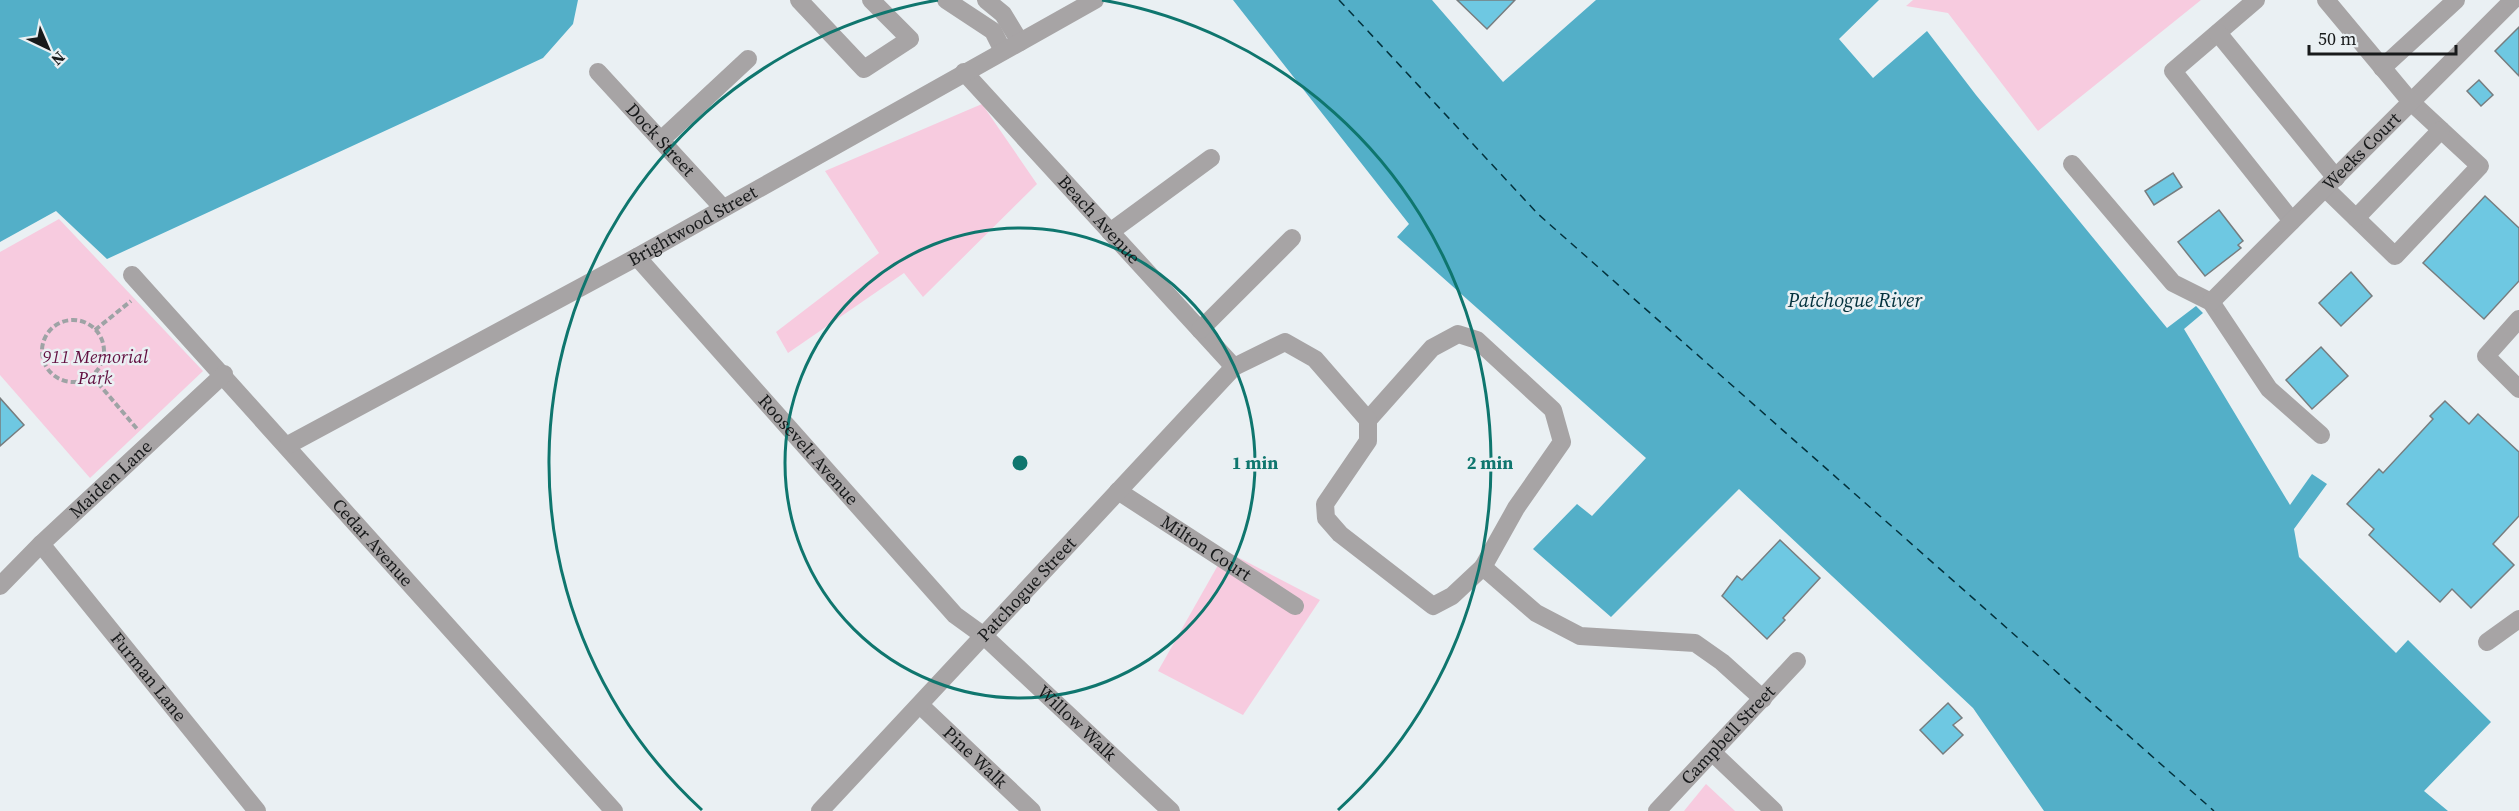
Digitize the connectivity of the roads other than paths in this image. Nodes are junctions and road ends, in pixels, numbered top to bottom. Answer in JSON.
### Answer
{"nodes":[{"id":1,"x":800,"y":0,"type":"edge"},
{"id":2,"x":871,"y":0,"type":"edge"},
{"id":3,"x":946,"y":0,"type":"edge"},
{"id":4,"x":986,"y":0,"type":"edge"},
{"id":5,"x":1095,"y":0,"type":"edge"},
{"id":6,"x":2256,"y":0,"type":"edge"},
{"id":7,"x":2326,"y":0,"type":"edge"},
{"id":8,"x":2456,"y":0,"type":"edge"},
{"id":9,"x":2513,"y":0,"type":"edge"},
{"id":10,"x":2218,"y":33,"type":"junction"},
{"id":11,"x":1020,"y":42,"type":"junction"},
{"id":12,"x":1003,"y":51,"type":"junction"},
{"id":13,"x":748,"y":59,"type":"dead end"},
{"id":14,"x":2382,"y":68,"type":"junction"},
{"id":15,"x":598,"y":72,"type":"dead end"},
{"id":16,"x":964,"y":72,"type":"junction"},
{"id":17,"x":2411,"y":102,"type":"junction"},
{"id":18,"x":2441,"y":130,"type":"junction"},
{"id":19,"x":661,"y":140,"type":"junction"},
{"id":20,"x":1211,"y":158,"type":"dead end"},
{"id":21,"x":2072,"y":164,"type":"dead end"},
{"id":22,"x":2330,"y":183,"type":"junction"},
{"id":23,"x":722,"y":207,"type":"junction"},
{"id":24,"x":2356,"y":218,"type":"junction"},
{"id":25,"x":2292,"y":221,"type":"junction"},
{"id":26,"x":1110,"y":232,"type":"junction"},
{"id":27,"x":1292,"y":238,"type":"dead end"},
{"id":28,"x":637,"y":257,"type":"junction"},
{"id":29,"x":132,"y":274,"type":"dead end"},
{"id":30,"x":2211,"y":302,"type":"junction"},
{"id":31,"x":2519,"y":319,"type":"edge"},
{"id":32,"x":1200,"y":330,"type":"junction"},
{"id":33,"x":1234,"y":367,"type":"junction"},
{"id":34,"x":224,"y":374,"type":"junction"},
{"id":35,"x":2519,"y":389,"type":"edge"},
{"id":36,"x":1368,"y":420,"type":"junction"},
{"id":37,"x":2321,"y":435,"type":"dead end"},
{"id":38,"x":288,"y":445,"type":"junction"},
{"id":39,"x":1118,"y":491,"type":"junction"},
{"id":40,"x":41,"y":544,"type":"junction"},
{"id":41,"x":1483,"y":567,"type":"junction"},
{"id":42,"x":0,"y":586,"type":"edge"},
{"id":43,"x":1295,"y":606,"type":"dead end"},
{"id":44,"x":2519,"y":619,"type":"edge"},
{"id":45,"x":984,"y":636,"type":"junction"},
{"id":46,"x":2487,"y":642,"type":"dead end"},
{"id":47,"x":1797,"y":661,"type":"dead end"},
{"id":48,"x":1763,"y":699,"type":"junction"},
{"id":49,"x":920,"y":705,"type":"junction"},
{"id":50,"x":1713,"y":753,"type":"junction"},
{"id":51,"x":257,"y":811,"type":"edge"},
{"id":52,"x":614,"y":811,"type":"edge"},
{"id":53,"x":820,"y":811,"type":"edge"},
{"id":54,"x":1032,"y":811,"type":"edge"},
{"id":55,"x":1171,"y":811,"type":"edge"},
{"id":56,"x":1657,"y":811,"type":"edge"},
{"id":57,"x":1774,"y":811,"type":"edge"}],
"edges":[{"from":1,"to":2,"type":"street"},
{"from":3,"to":12,"type":"street"},
{"from":4,"to":11,"type":"street"},
{"from":5,"to":11,"type":"street","name":"Brightwood Street"},
{"from":6,"to":10,"type":"street"},
{"from":7,"to":14,"type":"street"},
{"from":8,"to":14,"type":"street"},
{"from":9,"to":17,"type":"street","name":"Weeks Court"},
{"from":10,"to":22,"type":"street"},
{"from":10,"to":25,"type":"street"},
{"from":11,"to":12,"type":"street","name":"Brightwood Street"},
{"from":12,"to":16,"type":"street","name":"Brightwood Street"},
{"from":13,"to":19,"type":"street"},
{"from":14,"to":17,"type":"street"},
{"from":15,"to":19,"type":"street","name":"Dock Street"},
{"from":16,"to":23,"type":"street","name":"Brightwood Street"},
{"from":16,"to":26,"type":"street","name":"Beach Avenue"},
{"from":17,"to":18,"type":"street"},
{"from":17,"to":22,"type":"street","name":"Weeks Court"},
{"from":18,"to":24,"type":"street"},
{"from":18,"to":24,"type":"street"},
{"from":19,"to":23,"type":"street","name":"Dock Street"},
{"from":20,"to":26,"type":"street"},
{"from":21,"to":30,"type":"street"},
{"from":22,"to":24,"type":"street"},
{"from":22,"to":25,"type":"street","name":"Weeks Court"},
{"from":23,"to":28,"type":"street","name":"Brightwood Street"},
{"from":25,"to":30,"type":"street","name":"Weeks Court"},
{"from":26,"to":32,"type":"street","name":"Beach Avenue"},
{"from":27,"to":32,"type":"street"},
{"from":28,"to":38,"type":"street","name":"Brightwood Street"},
{"from":28,"to":45,"type":"street","name":"Roosevelt Avenue"},
{"from":29,"to":34,"type":"street","name":"Cedar Avenue"},
{"from":30,"to":37,"type":"street"},
{"from":31,"to":35,"type":"street"},
{"from":32,"to":33,"type":"street","name":"Beach Avenue"},
{"from":33,"to":36,"type":"street"},
{"from":33,"to":39,"type":"street","name":"Patchogue Street"},
{"from":34,"to":38,"type":"street","name":"Cedar Avenue"},
{"from":34,"to":40,"type":"street","name":"Maiden Lane"},
{"from":36,"to":41,"type":"street"},
{"from":36,"to":41,"type":"street"},
{"from":38,"to":52,"type":"street","name":"Cedar Avenue"},
{"from":39,"to":43,"type":"street","name":"Milton Court"},
{"from":39,"to":45,"type":"street","name":"Patchogue Street"},
{"from":40,"to":42,"type":"street","name":"Maiden Lane"},
{"from":40,"to":51,"type":"street","name":"Furman Lane"},
{"from":41,"to":48,"type":"street"},
{"from":44,"to":46,"type":"street"},
{"from":45,"to":49,"type":"street","name":"Patchogue Street"},
{"from":45,"to":55,"type":"street","name":"Willow Walk"},
{"from":47,"to":48,"type":"street","name":"Campbell Street"},
{"from":48,"to":50,"type":"street","name":"Campbell Street"},
{"from":49,"to":53,"type":"street","name":"Patchogue Street"},
{"from":49,"to":54,"type":"street","name":"Pine Walk"},
{"from":50,"to":56,"type":"street","name":"Campbell Street"},
{"from":50,"to":57,"type":"street"}]}
